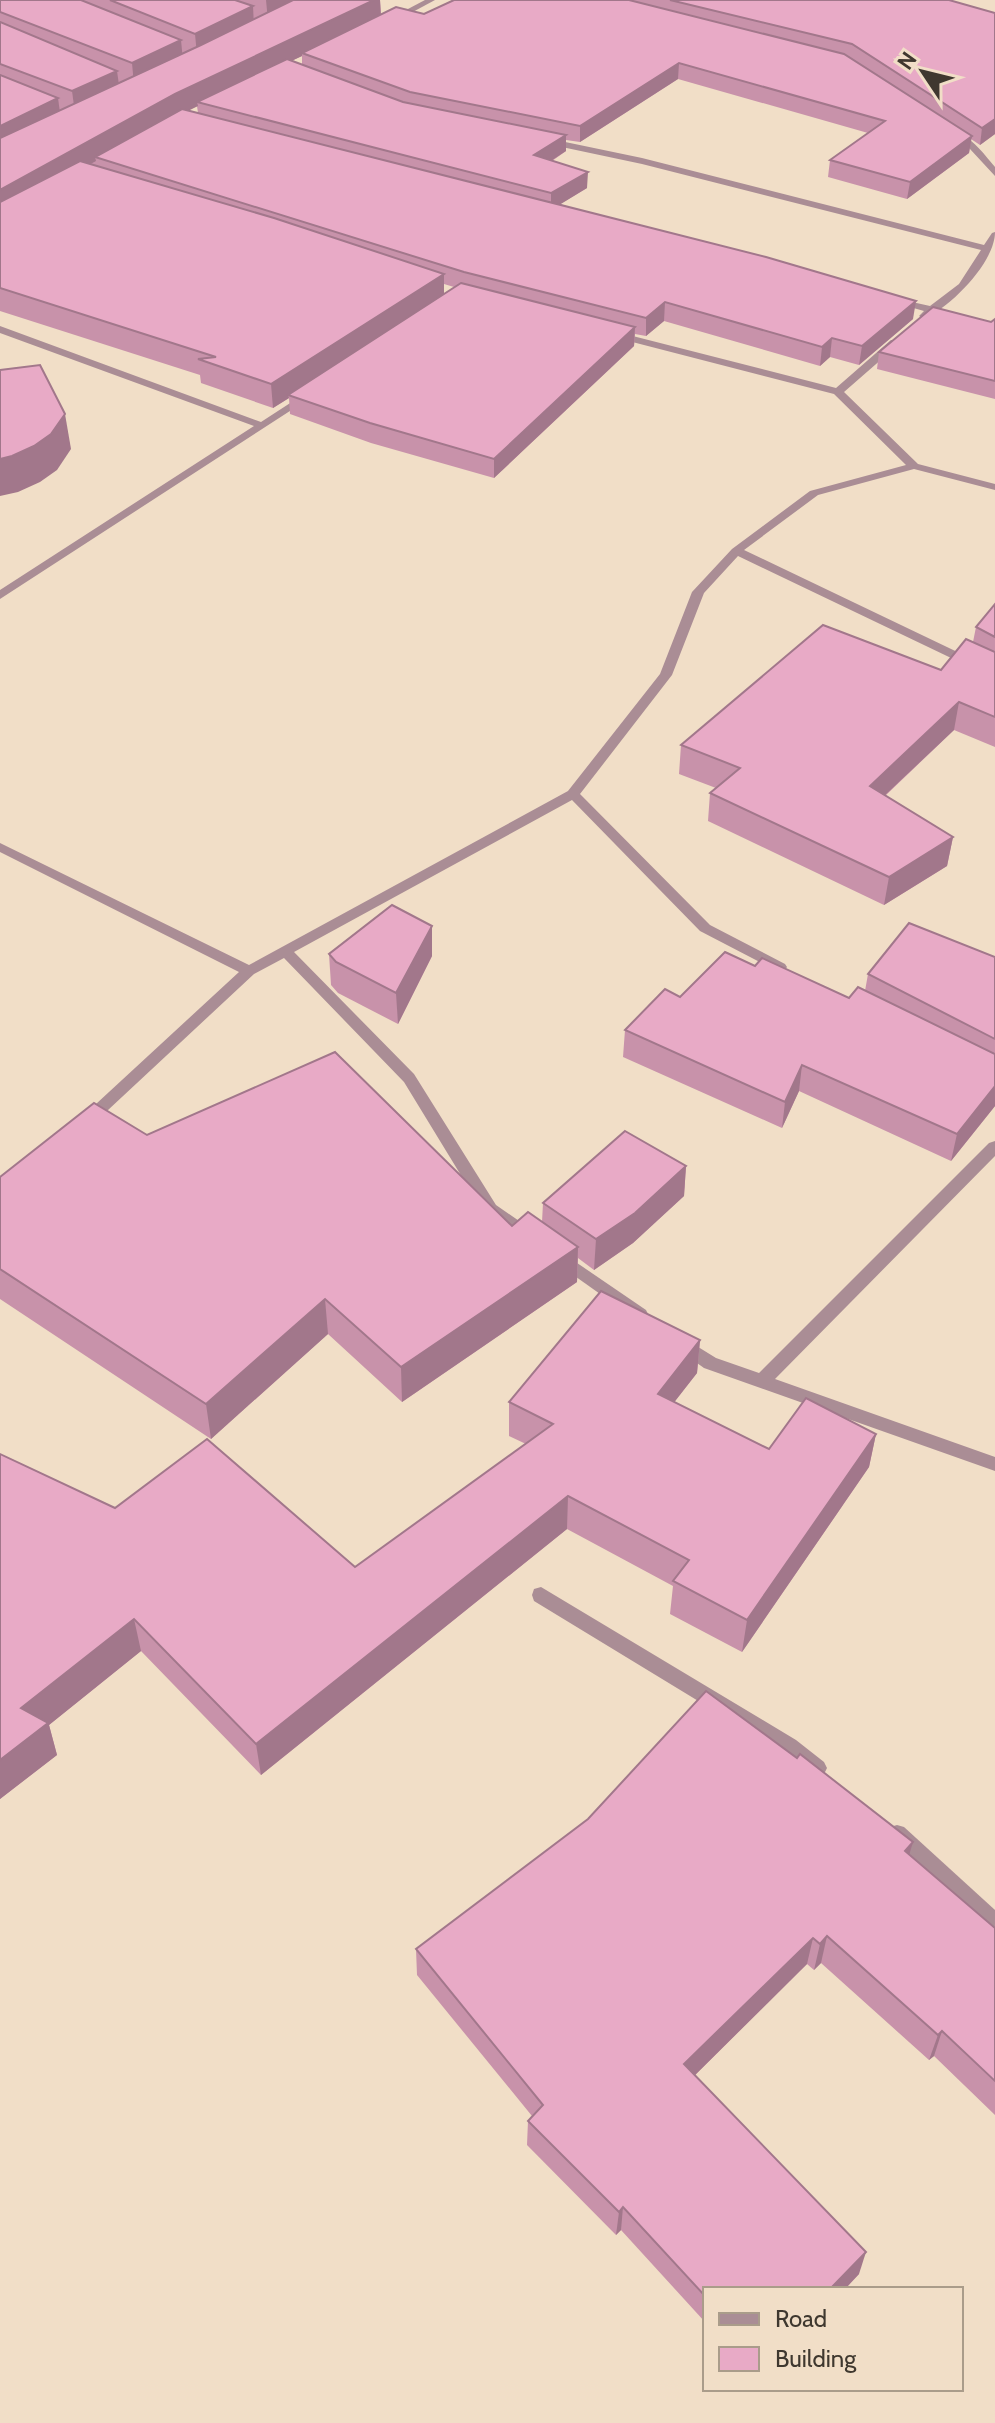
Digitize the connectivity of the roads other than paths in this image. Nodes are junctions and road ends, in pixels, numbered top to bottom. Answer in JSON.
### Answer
{"nodes":[{"id":1,"x":431,"y":0,"type":"edge"},
{"id":2,"x":389,"y":21,"type":"edge"},
{"id":3,"x":948,"y":130,"type":"edge"},
{"id":4,"x":533,"y":139,"type":"edge"},
{"id":5,"x":995,"y":173,"type":"edge"},
{"id":6,"x":995,"y":235,"type":"edge"},
{"id":7,"x":988,"y":249,"type":"junction"},
{"id":8,"x":887,"y":299,"type":"edge"},
{"id":9,"x":932,"y":310,"type":"junction"},
{"id":10,"x":920,"y":320,"type":"edge"},
{"id":11,"x":0,"y":329,"type":"edge"},
{"id":12,"x":908,"y":331,"type":"edge"},
{"id":13,"x":608,"y":333,"type":"edge"},
{"id":14,"x":315,"y":391,"type":"edge"},
{"id":15,"x":838,"y":392,"type":"junction"},
{"id":16,"x":263,"y":426,"type":"junction"},
{"id":17,"x":914,"y":466,"type":"junction"},
{"id":18,"x":995,"y":487,"type":"edge"},
{"id":19,"x":736,"y":551,"type":"junction"},
{"id":20,"x":0,"y":595,"type":"edge"},
{"id":21,"x":995,"y":675,"type":"edge"},
{"id":22,"x":573,"y":794,"type":"junction"},
{"id":23,"x":0,"y":847,"type":"edge"},
{"id":24,"x":285,"y":951,"type":"junction"},
{"id":25,"x":249,"y":971,"type":"junction"},
{"id":26,"x":788,"y":971,"type":"edge"},
{"id":27,"x":80,"y":1127,"type":"edge"},
{"id":28,"x":995,"y":1147,"type":"edge"},
{"id":29,"x":761,"y":1382,"type":"junction"},
{"id":30,"x":995,"y":1464,"type":"edge"},
{"id":31,"x":541,"y":1595,"type":"dead end"},
{"id":32,"x":838,"y":1784,"type":"edge"},
{"id":33,"x":885,"y":1823,"type":"edge"},
{"id":34,"x":995,"y":1924,"type":"edge"}],
"edges":[{"from":1,"to":2,"type":"street"},
{"from":3,"to":5,"type":"street"},
{"from":4,"to":7,"type":"street"},
{"from":6,"to":7,"type":"street"},
{"from":7,"to":9,"type":"street"},
{"from":8,"to":9,"type":"street"},
{"from":9,"to":10,"type":"street"},
{"from":11,"to":16,"type":"street"},
{"from":12,"to":15,"type":"street"},
{"from":13,"to":15,"type":"street"},
{"from":14,"to":16,"type":"street"},
{"from":15,"to":17,"type":"street"},
{"from":16,"to":20,"type":"street"},
{"from":17,"to":18,"type":"street"},
{"from":17,"to":19,"type":"street"},
{"from":19,"to":21,"type":"street"},
{"from":19,"to":22,"type":"street"},
{"from":22,"to":24,"type":"street"},
{"from":22,"to":26,"type":"street"},
{"from":23,"to":25,"type":"street"},
{"from":24,"to":25,"type":"street"},
{"from":24,"to":29,"type":"street"},
{"from":25,"to":27,"type":"street"},
{"from":28,"to":29,"type":"street"},
{"from":29,"to":30,"type":"street"},
{"from":31,"to":32,"type":"street"},
{"from":33,"to":34,"type":"street"}]}
